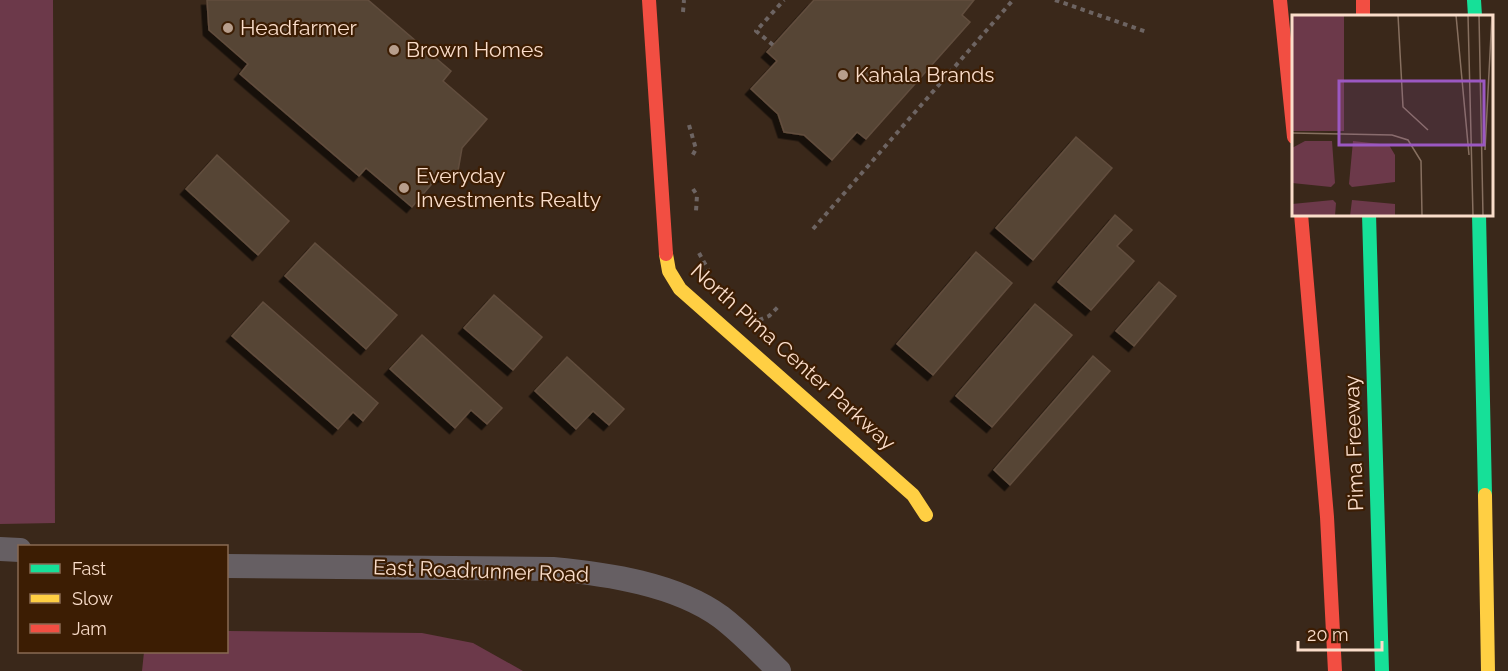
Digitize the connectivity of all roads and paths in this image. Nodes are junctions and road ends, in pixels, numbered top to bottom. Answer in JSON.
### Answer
{"nodes":[{"id":1,"x":649,"y":0,"type":"edge"},
{"id":2,"x":684,"y":0,"type":"edge"},
{"id":3,"x":784,"y":0,"type":"edge"},
{"id":4,"x":1013,"y":0,"type":"edge"},
{"id":5,"x":1054,"y":0,"type":"edge"},
{"id":6,"x":1280,"y":0,"type":"edge"},
{"id":7,"x":1474,"y":0,"type":"edge"},
{"id":8,"x":682,"y":14,"type":"dead end"},
{"id":9,"x":1475,"y":15,"type":"edge"},
{"id":10,"x":1147,"y":32,"type":"dead end"},
{"id":11,"x":773,"y":45,"type":"dead end"},
{"id":12,"x":687,"y":118,"type":"dead end"},
{"id":13,"x":1292,"y":126,"type":"edge"},
{"id":14,"x":688,"y":167,"type":"dead end"},
{"id":15,"x":691,"y":185,"type":"dead end"},
{"id":16,"x":1301,"y":216,"type":"edge"},
{"id":17,"x":1369,"y":216,"type":"edge"},
{"id":18,"x":1479,"y":216,"type":"edge"},
{"id":19,"x":695,"y":217,"type":"dead end"},
{"id":20,"x":813,"y":229,"type":"dead end"},
{"id":21,"x":697,"y":249,"type":"dead end"},
{"id":22,"x":712,"y":281,"type":"dead end"},
{"id":23,"x":778,"y":307,"type":"dead end"},
{"id":24,"x":754,"y":322,"type":"dead end"},
{"id":25,"x":926,"y":515,"type":"dead end"},
{"id":26,"x":0,"y":549,"type":"edge"},
{"id":27,"x":18,"y":550,"type":"edge"},
{"id":28,"x":228,"y":566,"type":"edge"},
{"id":29,"x":779,"y":671,"type":"edge"},
{"id":30,"x":1335,"y":671,"type":"edge"},
{"id":31,"x":1382,"y":671,"type":"edge"},
{"id":32,"x":1488,"y":671,"type":"edge"}],
"edges":[{"from":1,"to":25,"type":"main road","name":"North Pima Center Parkway"},
{"from":2,"to":8,"type":"path"},
{"from":3,"to":11,"type":"path"},
{"from":4,"to":20,"type":"path"},
{"from":5,"to":10,"type":"path"},
{"from":6,"to":13,"type":"main road"},
{"from":7,"to":9,"type":"main road"},
{"from":12,"to":14,"type":"path"},
{"from":15,"to":19,"type":"path"},
{"from":16,"to":30,"type":"main road"},
{"from":17,"to":31,"type":"main road","name":"Pima Freeway"},
{"from":18,"to":32,"type":"main road"},
{"from":21,"to":22,"type":"path"},
{"from":23,"to":24,"type":"path"},
{"from":26,"to":27,"type":"street"},
{"from":28,"to":29,"type":"street","name":"East Roadrunner Road"}]}
